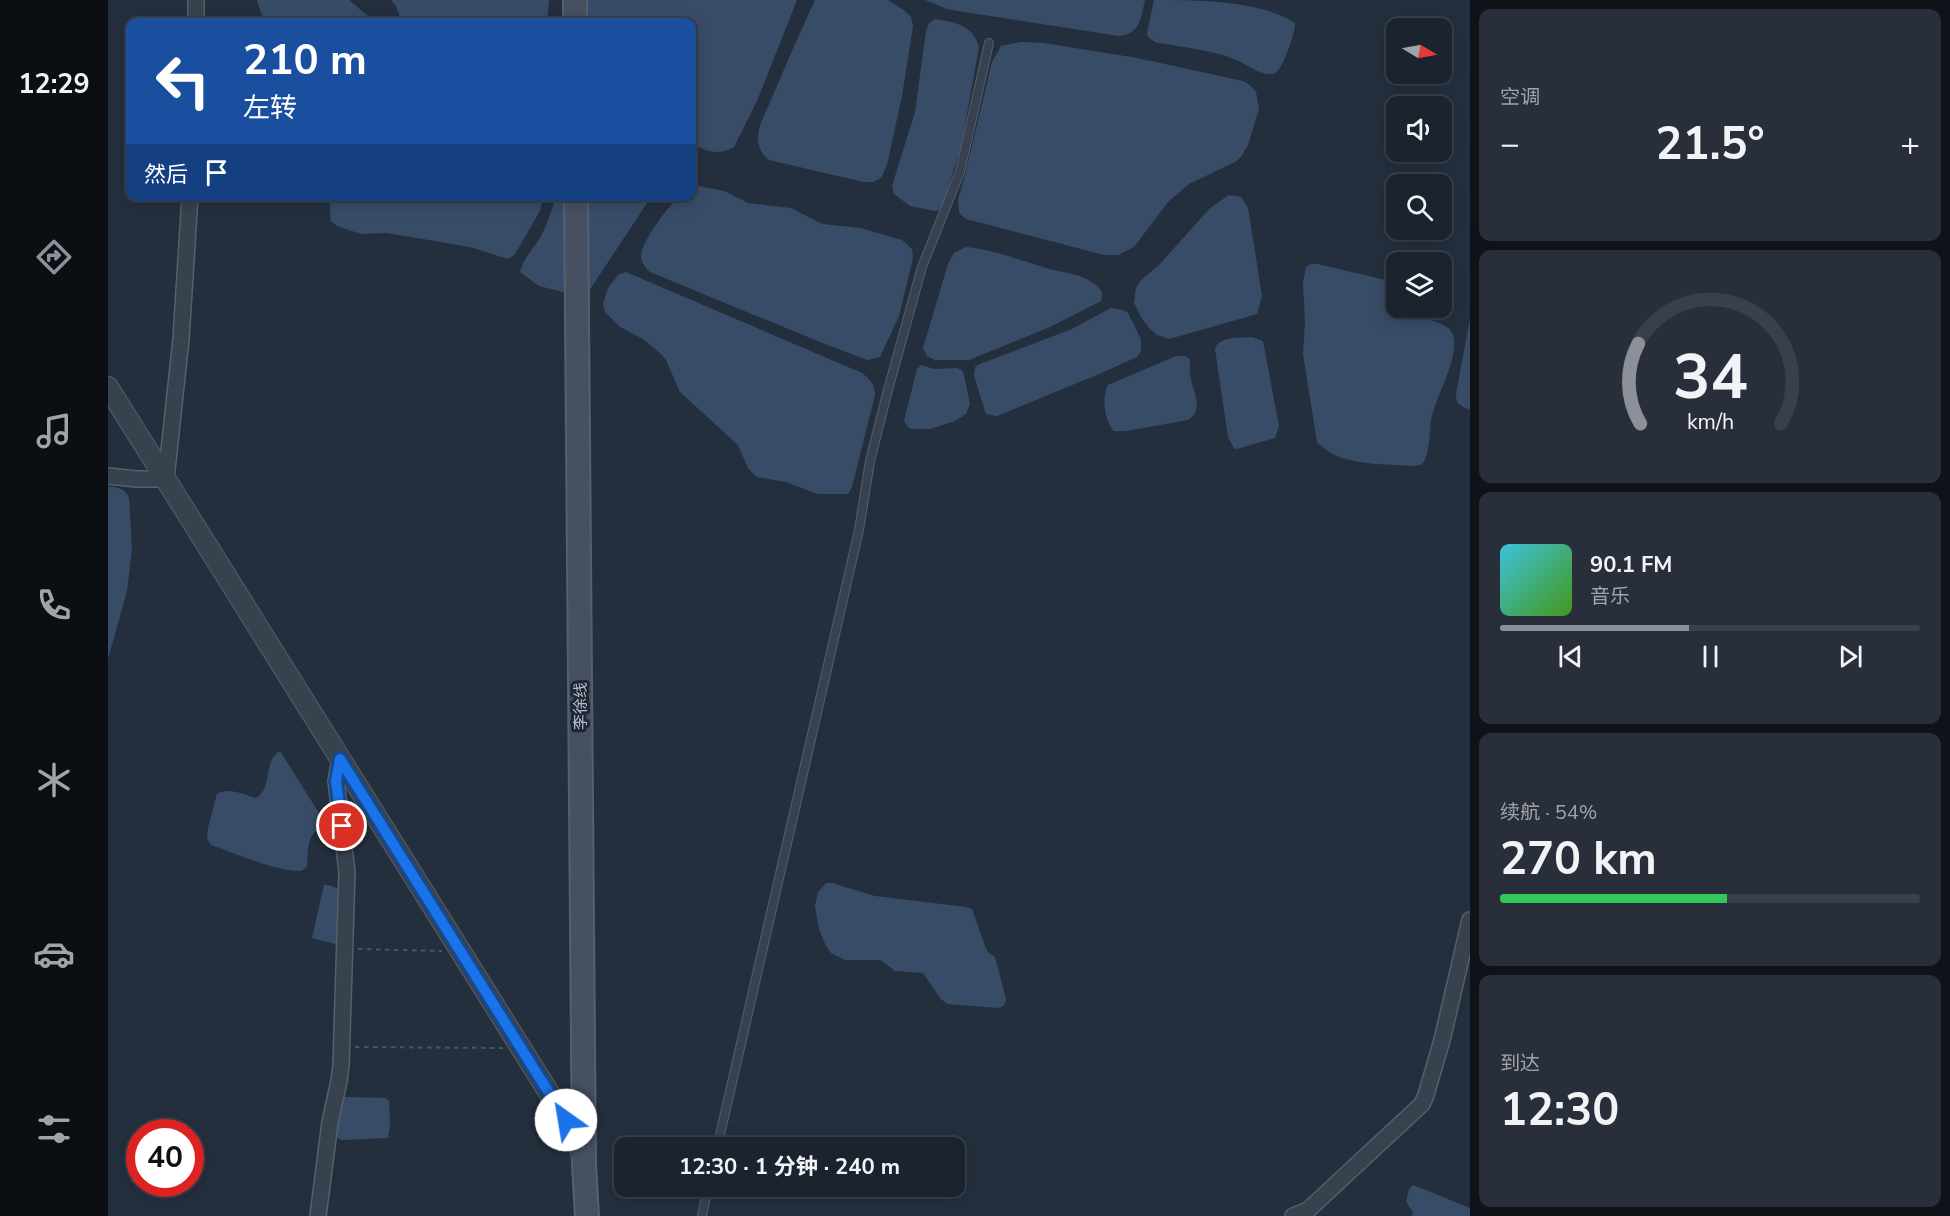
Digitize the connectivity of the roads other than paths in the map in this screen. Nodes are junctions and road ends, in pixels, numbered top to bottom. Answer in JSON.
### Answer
{"nodes":[{"id":1,"x":196,"y":0,"type":"edge"},
{"id":2,"x":575,"y":0,"type":"edge"},
{"id":3,"x":195,"y":18,"type":"edge"},
{"id":4,"x":575,"y":18,"type":"edge"},
{"id":5,"x":989,"y":43,"type":"dead end"},
{"id":6,"x":190,"y":201,"type":"edge"},
{"id":7,"x":576,"y":201,"type":"edge"},
{"id":8,"x":108,"y":387,"type":"edge"},
{"id":9,"x":108,"y":476,"type":"edge"},
{"id":10,"x":166,"y":479,"type":"junction"},
{"id":11,"x":340,"y":759,"type":"junction"},
{"id":12,"x":1470,"y":920,"type":"edge"},
{"id":13,"x":720,"y":1137,"type":"edge"},
{"id":14,"x":584,"y":1165,"type":"junction"},
{"id":15,"x":706,"y":1197,"type":"edge"},
{"id":16,"x":318,"y":1216,"type":"edge"},
{"id":17,"x":587,"y":1216,"type":"edge"},
{"id":18,"x":702,"y":1216,"type":"edge"},
{"id":19,"x":1293,"y":1216,"type":"edge"}],
"edges":[{"from":1,"to":3,"type":"street"},
{"from":2,"to":4,"type":"main road"},
{"from":5,"to":13,"type":"lane"},
{"from":6,"to":10,"type":"street"},
{"from":7,"to":14,"type":"main road","name":"李徐线"},
{"from":8,"to":10,"type":"street"},
{"from":9,"to":10,"type":"street"},
{"from":10,"to":11,"type":"street"},
{"from":11,"to":14,"type":"street"},
{"from":11,"to":16,"type":"street"},
{"from":12,"to":19,"type":"street"},
{"from":14,"to":17,"type":"main road","name":"李徐线"},
{"from":15,"to":18,"type":"lane"}]}
